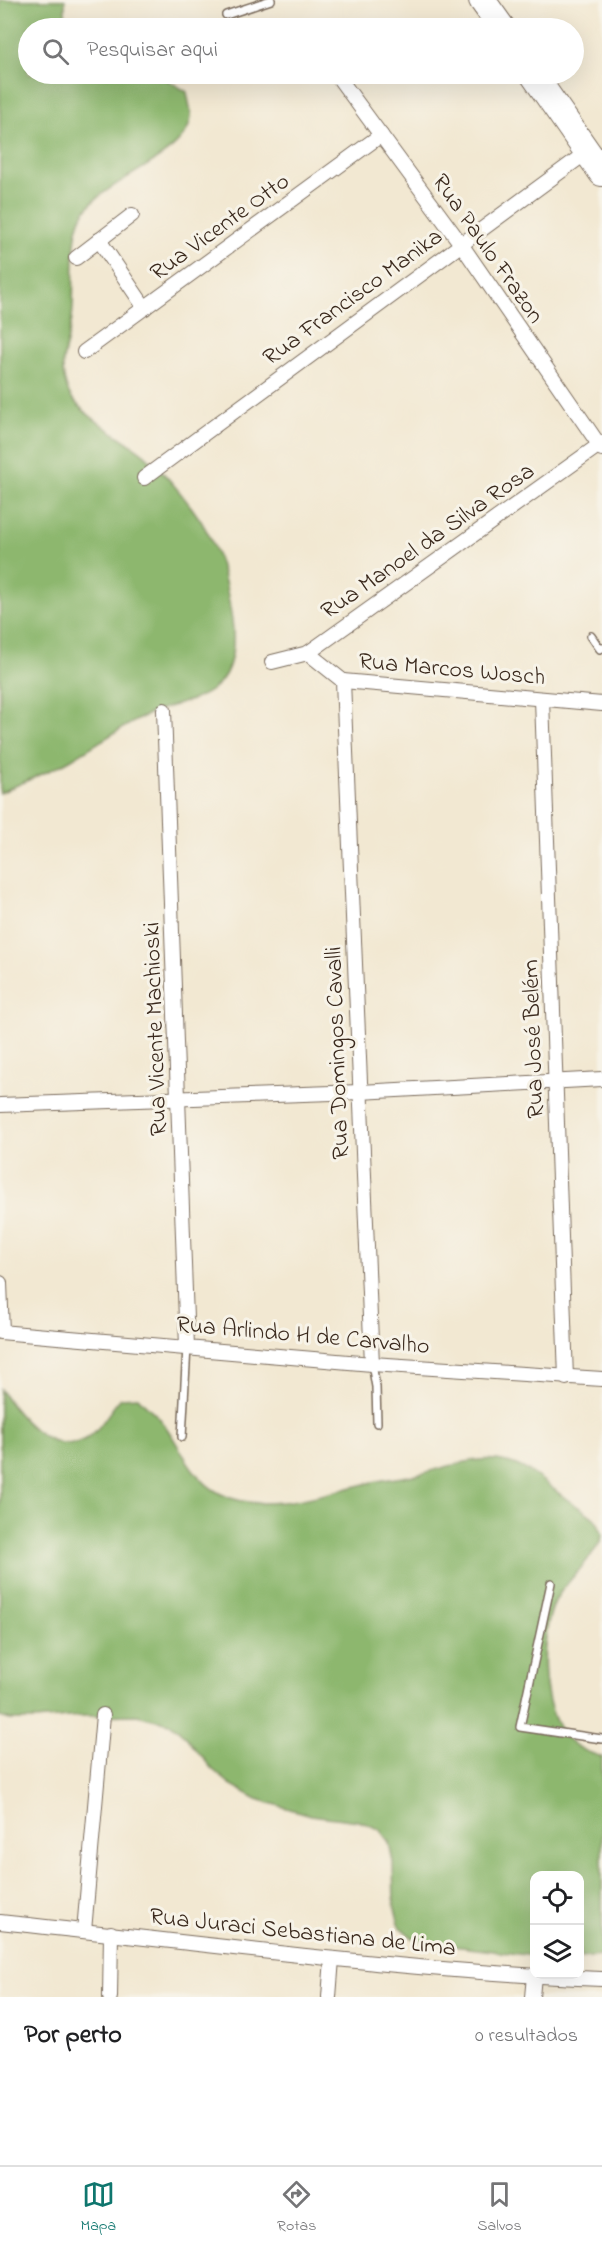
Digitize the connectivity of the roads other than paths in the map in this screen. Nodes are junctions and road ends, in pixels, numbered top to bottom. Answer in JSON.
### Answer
{"nodes":[{"id":1,"x":271,"y":0,"type":"edge"},
{"id":2,"x":482,"y":0,"type":"edge"},
{"id":3,"x":226,"y":15,"type":"dead end"},
{"id":4,"x":495,"y":18,"type":"edge"},
{"id":5,"x":343,"y":84,"type":"edge"},
{"id":6,"x":540,"y":84,"type":"edge"},
{"id":7,"x":381,"y":135,"type":"junction"},
{"id":8,"x":587,"y":152,"type":"junction"},
{"id":9,"x":602,"y":173,"type":"edge"},
{"id":10,"x":132,"y":215,"type":"dead end"},
{"id":11,"x":99,"y":240,"type":"junction"},
{"id":12,"x":461,"y":244,"type":"junction"},
{"id":13,"x":76,"y":258,"type":"dead end"},
{"id":14,"x":145,"y":308,"type":"junction"},
{"id":15,"x":84,"y":352,"type":"dead end"},
{"id":16,"x":601,"y":446,"type":"edge"},
{"id":17,"x":144,"y":478,"type":"dead end"},
{"id":18,"x":591,"y":636,"type":"dead end"},
{"id":19,"x":602,"y":648,"type":"edge"},
{"id":20,"x":308,"y":653,"type":"junction"},
{"id":21,"x":272,"y":662,"type":"dead end"},
{"id":22,"x":343,"y":681,"type":"junction"},
{"id":23,"x":542,"y":699,"type":"junction"},
{"id":24,"x":602,"y":704,"type":"edge"},
{"id":25,"x":164,"y":710,"type":"dead end"},
{"id":26,"x":602,"y":1079,"type":"edge"},
{"id":27,"x":556,"y":1080,"type":"junction"},
{"id":28,"x":360,"y":1092,"type":"junction"},
{"id":29,"x":179,"y":1099,"type":"junction"},
{"id":30,"x":0,"y":1105,"type":"edge"},
{"id":31,"x":0,"y":1283,"type":"edge"},
{"id":32,"x":1,"y":1332,"type":"edge"},
{"id":33,"x":187,"y":1347,"type":"junction"},
{"id":34,"x":372,"y":1364,"type":"junction"},
{"id":35,"x":566,"y":1378,"type":"junction"},
{"id":36,"x":602,"y":1379,"type":"edge"},
{"id":37,"x":377,"y":1423,"type":"dead end"},
{"id":38,"x":182,"y":1437,"type":"dead end"},
{"id":39,"x":551,"y":1583,"type":"dead end"},
{"id":40,"x":104,"y":1715,"type":"dead end"},
{"id":41,"x":602,"y":1739,"type":"edge"},
{"id":42,"x":0,"y":1922,"type":"edge"},
{"id":43,"x":84,"y":1931,"type":"junction"},
{"id":44,"x":111,"y":1933,"type":"junction"},
{"id":45,"x":332,"y":1959,"type":"junction"},
{"id":46,"x":530,"y":1976,"type":"edge"},
{"id":47,"x":584,"y":1978,"type":"edge"},
{"id":48,"x":534,"y":1979,"type":"edge"},
{"id":49,"x":602,"y":1979,"type":"edge"},
{"id":50,"x":110,"y":1997,"type":"edge"},
{"id":51,"x":329,"y":1997,"type":"edge"},
{"id":52,"x":532,"y":1997,"type":"edge"}],
"edges":[{"from":1,"to":3,"type":"lane"},
{"from":2,"to":4,"type":"highway"},
{"from":5,"to":7,"type":"street","name":"Rua Paulo Frazon"},
{"from":6,"to":8,"type":"highway"},
{"from":7,"to":12,"type":"street","name":"Rua Paulo Frazon"},
{"from":7,"to":14,"type":"street","name":"Rua Vicente Otto"},
{"from":8,"to":9,"type":"highway"},
{"from":8,"to":12,"type":"street","name":"Rua Francisco Manika"},
{"from":10,"to":11,"type":"street"},
{"from":11,"to":13,"type":"street"},
{"from":11,"to":14,"type":"street"},
{"from":12,"to":16,"type":"street","name":"Rua Paulo Frazon"},
{"from":12,"to":17,"type":"street","name":"Rua Francisco Manika"},
{"from":14,"to":15,"type":"street","name":"Rua Vicente Otto"},
{"from":16,"to":20,"type":"street","name":"Rua Manoel da Silva Rosa"},
{"from":18,"to":19,"type":"lane"},
{"from":20,"to":21,"type":"street","name":"Rua Manoel da Silva Rosa"},
{"from":20,"to":22,"type":"street","name":"Rua Marcos Wosch"},
{"from":22,"to":23,"type":"street","name":"Rua Marcos Wosch"},
{"from":22,"to":28,"type":"street","name":"Rua Domingos Cavalli"},
{"from":23,"to":24,"type":"street","name":"Rua Marcos Wosch"},
{"from":23,"to":27,"type":"street","name":"Rua José Belém"},
{"from":25,"to":29,"type":"street","name":"Rua Vicente Machioski"},
{"from":26,"to":27,"type":"street"},
{"from":27,"to":28,"type":"street"},
{"from":27,"to":35,"type":"street","name":"Rua José Belém"},
{"from":28,"to":29,"type":"street"},
{"from":28,"to":34,"type":"street","name":"Rua Domingos Cavalli"},
{"from":29,"to":30,"type":"street"},
{"from":29,"to":33,"type":"street","name":"Rua Vicente Machioski"},
{"from":31,"to":32,"type":"street"},
{"from":32,"to":33,"type":"street","name":"Rua Arlindo H de Carvalho"},
{"from":33,"to":34,"type":"street","name":"Rua Arlindo H de Carvalho"},
{"from":33,"to":38,"type":"lane"},
{"from":34,"to":35,"type":"street","name":"Rua Arlindo H de Carvalho"},
{"from":34,"to":37,"type":"lane","name":"Rua Domingos Cavalli"},
{"from":35,"to":36,"type":"street","name":"Rua Arlindo H de Carvalho"},
{"from":39,"to":41,"type":"lane"},
{"from":40,"to":43,"type":"street"},
{"from":42,"to":43,"type":"street","name":"Rua Juraci Sebastiana de Lima"},
{"from":43,"to":44,"type":"street","name":"Rua Juraci Sebastiana de Lima"},
{"from":44,"to":45,"type":"street","name":"Rua Juraci Sebastiana de Lima"},
{"from":44,"to":50,"type":"street"},
{"from":45,"to":46,"type":"street","name":"Rua Juraci Sebastiana de Lima"},
{"from":45,"to":51,"type":"street"},
{"from":47,"to":49,"type":"street","name":"Rua Juraci Sebastiana de Lima"},
{"from":48,"to":52,"type":"street"}]}
